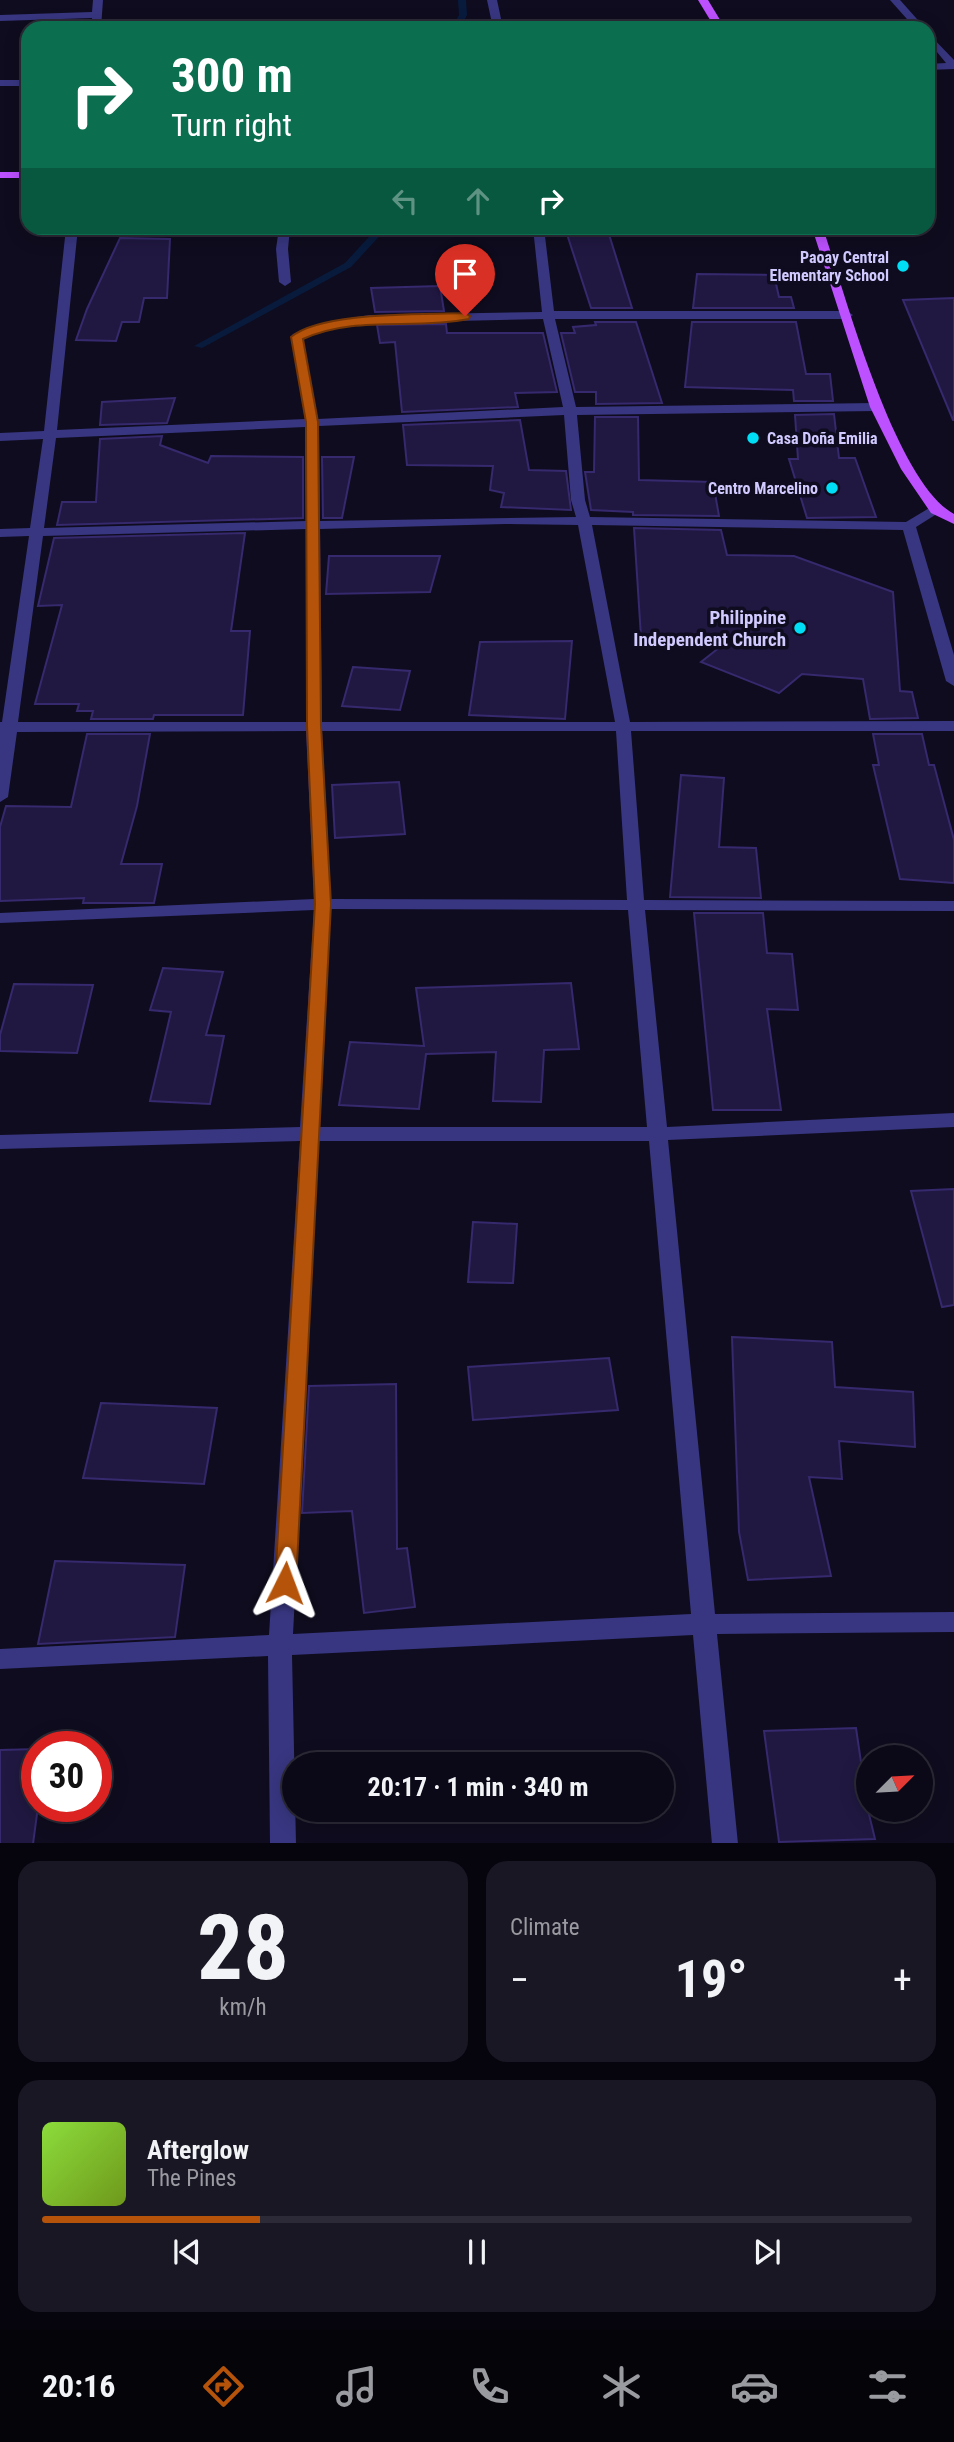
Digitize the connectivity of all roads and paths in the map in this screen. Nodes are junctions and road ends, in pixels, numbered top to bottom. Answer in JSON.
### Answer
{"nodes":[{"id":1,"x":98,"y":0,"type":"edge"},
{"id":2,"x":492,"y":0,"type":"edge"},
{"id":3,"x":703,"y":0,"type":"edge"},
{"id":4,"x":895,"y":0,"type":"edge"},
{"id":5,"x":97,"y":15,"type":"junction"},
{"id":6,"x":0,"y":18,"type":"edge"},
{"id":7,"x":97,"y":21,"type":"edge"},
{"id":8,"x":496,"y":21,"type":"edge"},
{"id":9,"x":716,"y":21,"type":"edge"},
{"id":10,"x":914,"y":21,"type":"edge"},
{"id":11,"x":935,"y":44,"type":"edge"},
{"id":12,"x":954,"y":66,"type":"edge"},
{"id":13,"x":935,"y":67,"type":"edge"},
{"id":14,"x":0,"y":83,"type":"edge"},
{"id":15,"x":21,"y":83,"type":"edge"},
{"id":16,"x":0,"y":175,"type":"edge"},
{"id":17,"x":21,"y":175,"type":"edge"},
{"id":18,"x":71,"y":235,"type":"edge"},
{"id":19,"x":283,"y":235,"type":"edge"},
{"id":20,"x":540,"y":235,"type":"edge"},
{"id":21,"x":819,"y":235,"type":"edge"},
{"id":22,"x":285,"y":282,"type":"dead end"},
{"id":23,"x":548,"y":314,"type":"junction"},
{"id":24,"x":846,"y":315,"type":"junction"},
{"id":25,"x":876,"y":407,"type":"junction"},
{"id":26,"x":570,"y":411,"type":"junction"},
{"id":27,"x":312,"y":422,"type":"junction"},
{"id":28,"x":50,"y":435,"type":"junction"},
{"id":29,"x":0,"y":437,"type":"edge"},
{"id":30,"x":936,"y":510,"type":"junction"},
{"id":31,"x":584,"y":519,"type":"junction"},
{"id":32,"x":954,"y":520,"type":"edge"},
{"id":33,"x":313,"y":523,"type":"junction"},
{"id":34,"x":909,"y":526,"type":"junction"},
{"id":35,"x":37,"y":532,"type":"junction"},
{"id":36,"x":0,"y":533,"type":"edge"},
{"id":37,"x":954,"y":681,"type":"edge"},
{"id":38,"x":623,"y":725,"type":"junction"},
{"id":39,"x":314,"y":726,"type":"junction"},
{"id":40,"x":954,"y":726,"type":"edge"},
{"id":41,"x":6,"y":727,"type":"edge"},
{"id":42,"x":0,"y":797,"type":"edge"},
{"id":43,"x":323,"y":904,"type":"junction"},
{"id":44,"x":636,"y":904,"type":"junction"},
{"id":45,"x":954,"y":906,"type":"edge"},
{"id":46,"x":0,"y":918,"type":"edge"},
{"id":47,"x":954,"y":1120,"type":"edge"},
{"id":48,"x":309,"y":1133,"type":"junction"},
{"id":49,"x":658,"y":1134,"type":"junction"},
{"id":50,"x":0,"y":1142,"type":"edge"},
{"id":51,"x":954,"y":1622,"type":"edge"},
{"id":52,"x":704,"y":1625,"type":"junction"},
{"id":53,"x":280,"y":1646,"type":"junction"},
{"id":54,"x":0,"y":1659,"type":"edge"},
{"id":55,"x":283,"y":1843,"type":"edge"},
{"id":56,"x":725,"y":1843,"type":"edge"}],
"edges":[{"from":1,"to":5,"type":"street"},
{"from":2,"to":8,"type":"street"},
{"from":3,"to":9,"type":"main road"},
{"from":4,"to":10,"type":"street"},
{"from":5,"to":6,"type":"street"},
{"from":5,"to":7,"type":"street"},
{"from":11,"to":12,"type":"street"},
{"from":12,"to":13,"type":"street"},
{"from":14,"to":15,"type":"street"},
{"from":16,"to":17,"type":"main road"},
{"from":18,"to":28,"type":"street"},
{"from":19,"to":22,"type":"street"},
{"from":20,"to":23,"type":"street"},
{"from":21,"to":24,"type":"main road"},
{"from":23,"to":24,"type":"street"},
{"from":23,"to":26,"type":"street"},
{"from":23,"to":27,"type":"street"},
{"from":24,"to":25,"type":"main road"},
{"from":25,"to":26,"type":"street"},
{"from":25,"to":30,"type":"main road"},
{"from":26,"to":27,"type":"street"},
{"from":26,"to":31,"type":"street"},
{"from":27,"to":28,"type":"street"},
{"from":27,"to":33,"type":"street"},
{"from":28,"to":29,"type":"street"},
{"from":28,"to":35,"type":"street"},
{"from":30,"to":32,"type":"main road"},
{"from":30,"to":34,"type":"street"},
{"from":31,"to":33,"type":"street"},
{"from":31,"to":34,"type":"street"},
{"from":31,"to":38,"type":"street"},
{"from":33,"to":35,"type":"street"},
{"from":33,"to":39,"type":"street"},
{"from":34,"to":37,"type":"street"},
{"from":35,"to":36,"type":"street"},
{"from":35,"to":41,"type":"street"},
{"from":38,"to":39,"type":"street"},
{"from":38,"to":40,"type":"street"},
{"from":38,"to":44,"type":"street"},
{"from":39,"to":41,"type":"street"},
{"from":39,"to":43,"type":"street"},
{"from":41,"to":42,"type":"street"},
{"from":43,"to":44,"type":"street"},
{"from":43,"to":46,"type":"street"},
{"from":43,"to":48,"type":"street"},
{"from":44,"to":45,"type":"street"},
{"from":44,"to":49,"type":"street"},
{"from":47,"to":49,"type":"street"},
{"from":48,"to":49,"type":"street"},
{"from":48,"to":50,"type":"street"},
{"from":48,"to":53,"type":"street"},
{"from":49,"to":52,"type":"street"},
{"from":51,"to":52,"type":"street"},
{"from":52,"to":53,"type":"street"},
{"from":52,"to":56,"type":"street"},
{"from":53,"to":54,"type":"street"},
{"from":53,"to":55,"type":"street"}]}
